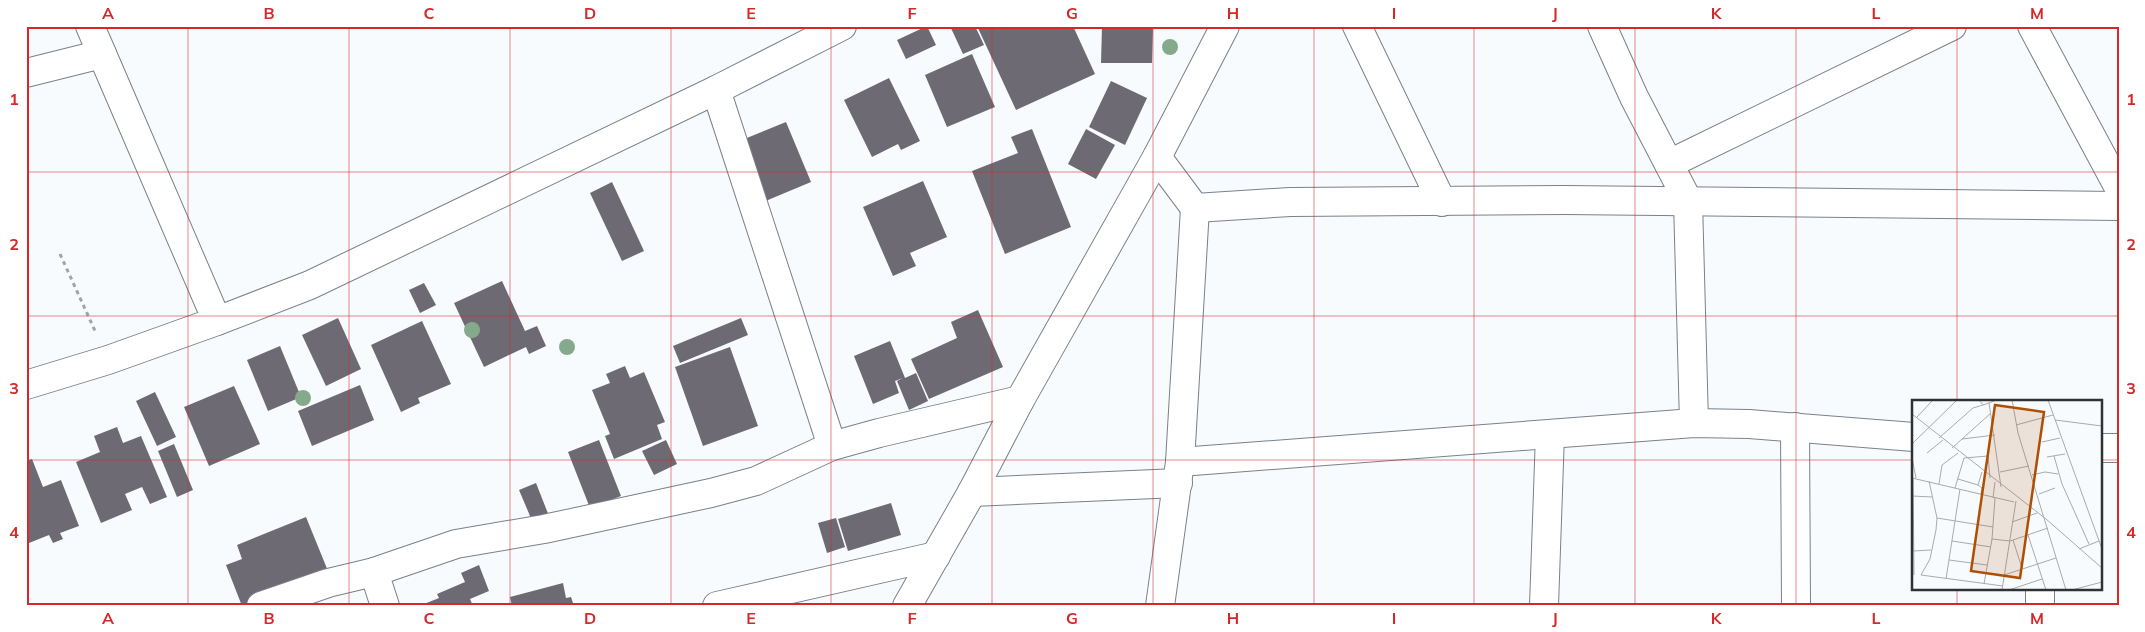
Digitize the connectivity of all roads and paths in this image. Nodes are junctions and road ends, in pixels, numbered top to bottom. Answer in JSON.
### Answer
{"nodes":[{"id":1,"x":90,"y":26,"type":"edge"},
{"id":2,"x":842,"y":26,"type":"edge"},
{"id":3,"x":1199,"y":26,"type":"edge"},
{"id":4,"x":1225,"y":26,"type":"edge"},
{"id":5,"x":1357,"y":26,"type":"edge"},
{"id":6,"x":1602,"y":26,"type":"edge"},
{"id":7,"x":1952,"y":26,"type":"edge"},
{"id":8,"x":2032,"y":26,"type":"edge"},
{"id":9,"x":816,"y":33,"type":"edge"},
{"id":10,"x":1212,"y":50,"type":"junction"},
{"id":11,"x":102,"y":54,"type":"junction"},
{"id":12,"x":26,"y":73,"type":"edge"},
{"id":13,"x":716,"y":90,"type":"junction"},
{"id":14,"x":1157,"y":157,"type":"junction"},
{"id":15,"x":1670,"y":164,"type":"junction"},
{"id":16,"x":2119,"y":188,"type":"edge"},
{"id":17,"x":1688,"y":200,"type":"junction"},
{"id":18,"x":1442,"y":202,"type":"junction"},
{"id":19,"x":2119,"y":206,"type":"edge"},
{"id":20,"x":1196,"y":208,"type":"junction"},
{"id":21,"x":60,"y":254,"type":"dead end"},
{"id":22,"x":218,"y":322,"type":"junction"},
{"id":23,"x":108,"y":360,"type":"junction"},
{"id":24,"x":26,"y":386,"type":"edge"},
{"id":25,"x":1020,"y":400,"type":"junction"},
{"id":26,"x":1694,"y":423,"type":"junction"},
{"id":27,"x":1796,"y":427,"type":"junction"},
{"id":28,"x":1550,"y":434,"type":"junction"},
{"id":29,"x":1912,"y":437,"type":"edge"},
{"id":30,"x":832,"y":446,"type":"junction"},
{"id":31,"x":2102,"y":448,"type":"edge"},
{"id":32,"x":2119,"y":448,"type":"edge"},
{"id":33,"x":1179,"y":473,"type":"junction"},
{"id":34,"x":972,"y":492,"type":"junction"},
{"id":35,"x":936,"y":556,"type":"junction"},
{"id":36,"x":374,"y":572,"type":"junction"},
{"id":37,"x":2040,"y":590,"type":"edge"},
{"id":38,"x":261,"y":606,"type":"edge"},
{"id":39,"x":385,"y":606,"type":"edge"},
{"id":40,"x":717,"y":606,"type":"edge"},
{"id":41,"x":906,"y":606,"type":"edge"},
{"id":42,"x":1160,"y":606,"type":"edge"},
{"id":43,"x":1544,"y":606,"type":"edge"},
{"id":44,"x":1796,"y":606,"type":"edge"},
{"id":45,"x":2040,"y":606,"type":"edge"}],
"edges":[{"from":1,"to":11,"type":"street"},
{"from":2,"to":9,"type":"street"},
{"from":3,"to":10,"type":"street"},
{"from":4,"to":10,"type":"street"},
{"from":5,"to":18,"type":"street"},
{"from":6,"to":15,"type":"street"},
{"from":7,"to":15,"type":"street"},
{"from":8,"to":16,"type":"street"},
{"from":9,"to":13,"type":"street"},
{"from":10,"to":14,"type":"street"},
{"from":11,"to":12,"type":"street"},
{"from":11,"to":22,"type":"street"},
{"from":13,"to":22,"type":"street"},
{"from":13,"to":30,"type":"street"},
{"from":14,"to":20,"type":"street"},
{"from":14,"to":25,"type":"street"},
{"from":15,"to":17,"type":"street"},
{"from":17,"to":18,"type":"street"},
{"from":17,"to":19,"type":"street"},
{"from":17,"to":26,"type":"street"},
{"from":18,"to":20,"type":"street"},
{"from":20,"to":33,"type":"street"},
{"from":21,"to":23,"type":"path"},
{"from":22,"to":23,"type":"street"},
{"from":23,"to":24,"type":"street"},
{"from":25,"to":30,"type":"street"},
{"from":25,"to":34,"type":"street"},
{"from":26,"to":27,"type":"street"},
{"from":26,"to":28,"type":"street"},
{"from":27,"to":29,"type":"street"},
{"from":27,"to":44,"type":"street"},
{"from":28,"to":33,"type":"street"},
{"from":28,"to":43,"type":"street"},
{"from":30,"to":36,"type":"street"},
{"from":31,"to":32,"type":"street"},
{"from":33,"to":34,"type":"street"},
{"from":33,"to":42,"type":"street"},
{"from":34,"to":35,"type":"street"},
{"from":35,"to":40,"type":"street"},
{"from":35,"to":41,"type":"street"},
{"from":36,"to":38,"type":"street"},
{"from":36,"to":39,"type":"street"},
{"from":37,"to":45,"type":"street"}]}
